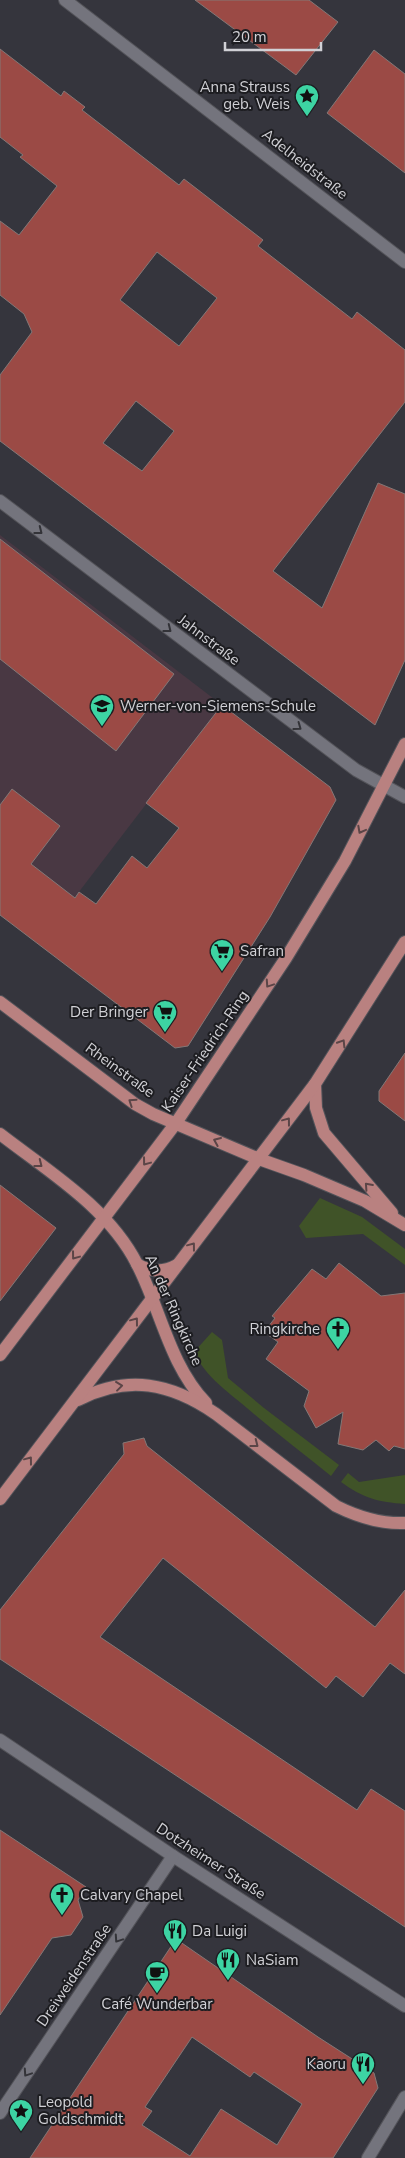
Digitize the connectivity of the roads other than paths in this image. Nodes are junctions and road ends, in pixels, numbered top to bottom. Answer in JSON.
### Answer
{"nodes":[{"id":1,"x":66,"y":0,"type":"edge"},
{"id":2,"x":405,"y":262,"type":"edge"},
{"id":3,"x":0,"y":501,"type":"edge"},
{"id":4,"x":405,"y":744,"type":"edge"},
{"id":5,"x":384,"y":787,"type":"junction"},
{"id":6,"x":405,"y":797,"type":"edge"},
{"id":7,"x":405,"y":942,"type":"edge"},
{"id":8,"x":0,"y":1002,"type":"edge"},
{"id":9,"x":315,"y":1084,"type":"junction"},
{"id":10,"x":176,"y":1123,"type":"junction"},
{"id":11,"x":0,"y":1134,"type":"edge"},
{"id":12,"x":258,"y":1159,"type":"junction"},
{"id":13,"x":105,"y":1217,"type":"junction"},
{"id":14,"x":403,"y":1224,"type":"edge"},
{"id":15,"x":180,"y":1263,"type":"junction"},
{"id":16,"x":137,"y":1264,"type":"junction"},
{"id":17,"x":151,"y":1300,"type":"junction"},
{"id":18,"x":0,"y":1355,"type":"edge"},
{"id":19,"x":74,"y":1402,"type":"junction"},
{"id":20,"x":216,"y":1414,"type":"junction"},
{"id":21,"x":0,"y":1499,"type":"edge"},
{"id":22,"x":405,"y":1523,"type":"edge"},
{"id":23,"x":0,"y":1740,"type":"edge"},
{"id":24,"x":173,"y":1856,"type":"junction"},
{"id":25,"x":405,"y":2006,"type":"edge"},
{"id":26,"x":405,"y":2097,"type":"edge"},
{"id":27,"x":0,"y":2113,"type":"edge"},
{"id":28,"x":368,"y":2158,"type":"edge"}],
"edges":[{"from":1,"to":2,"type":"street","name":"Adelheidstraße"},
{"from":3,"to":5,"type":"street","name":"Jahnstraße","one_way":true},
{"from":4,"to":5,"type":"main road","name":"Kaiser-Friedrich-Ring"},
{"from":5,"to":6,"type":"street","name":"Jahnstraße"},
{"from":5,"to":10,"type":"main road","name":"Kaiser-Friedrich-Ring","one_way":true},
{"from":9,"to":7,"type":"main road","one_way":true},
{"from":10,"to":8,"type":"main road","name":"Rheinstraße","one_way":true},
{"from":12,"to":9,"type":"main road","one_way":true},
{"from":14,"to":9,"type":"main road","one_way":true},
{"from":12,"to":10,"type":"main road","name":"Rheinstraße","one_way":true},
{"from":10,"to":13,"type":"main road","name":"Kaiser-Friedrich-Ring","one_way":true},
{"from":11,"to":13,"type":"main road","one_way":true},
{"from":12,"to":14,"type":"main road"},
{"from":15,"to":12,"type":"main road","one_way":true},
{"from":13,"to":16,"type":"main road","name":"An der Ringkirche"},
{"from":13,"to":18,"type":"main road","name":"Kaiser-Friedrich-Ring","one_way":true},
{"from":15,"to":16,"type":"main road"},
{"from":15,"to":17,"type":"main road"},
{"from":16,"to":17,"type":"main road","name":"An der Ringkirche"},
{"from":19,"to":17,"type":"main road","one_way":true},
{"from":17,"to":20,"type":"main road","name":"An der Ringkirche"},
{"from":19,"to":20,"type":"main road","name":"An der Ringkirche","one_way":true},
{"from":21,"to":19,"type":"main road","one_way":true},
{"from":20,"to":22,"type":"main road","name":"An der Ringkirche","one_way":true},
{"from":23,"to":24,"type":"street","name":"Dotzheimer Straße"},
{"from":24,"to":25,"type":"street","name":"Dotzheimer Straße"},
{"from":24,"to":27,"type":"street","name":"Dreiweidenstraße","one_way":true},
{"from":26,"to":28,"type":"street"}]}
